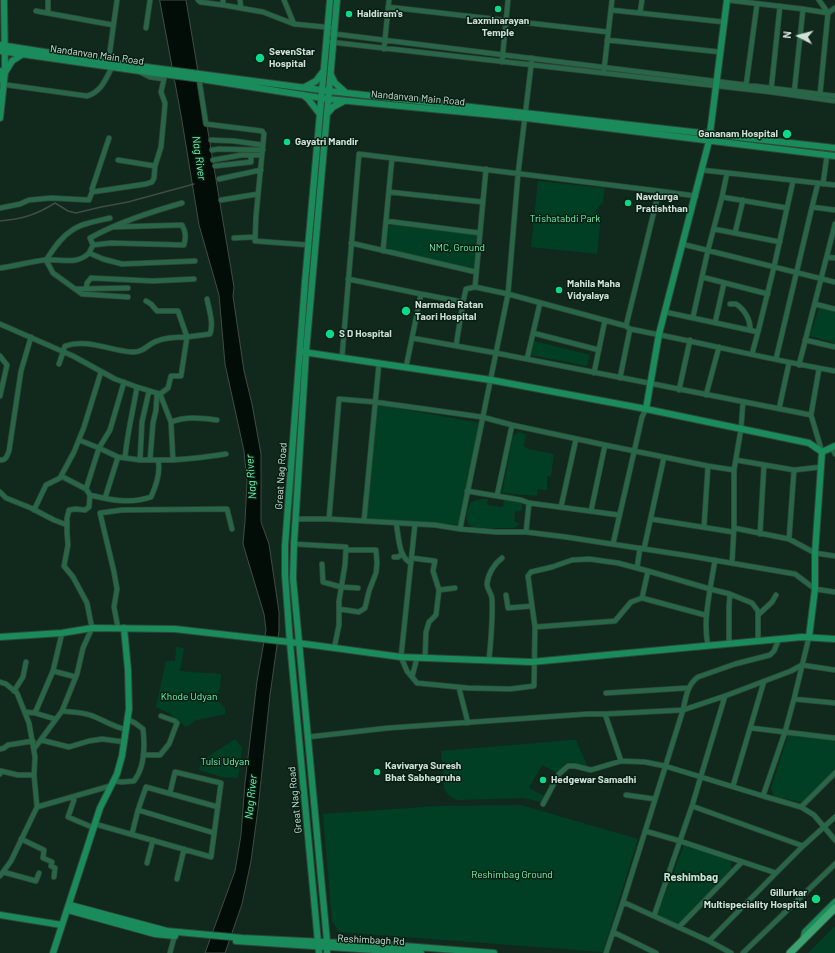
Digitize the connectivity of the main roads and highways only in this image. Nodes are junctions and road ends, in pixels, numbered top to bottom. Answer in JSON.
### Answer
{"nodes":[{"id":1,"x":4,"y":0,"type":"edge"},
{"id":2,"x":330,"y":0,"type":"edge"},
{"id":3,"x":337,"y":0,"type":"edge"},
{"id":4,"x":727,"y":0,"type":"edge"},
{"id":5,"x":2,"y":48,"type":"edge"},
{"id":6,"x":23,"y":54,"type":"junction"},
{"id":7,"x":109,"y":65,"type":"junction"},
{"id":8,"x":3,"y":71,"type":"edge"},
{"id":9,"x":170,"y":72,"type":"junction"},
{"id":10,"x":323,"y":72,"type":"junction"},
{"id":11,"x":330,"y":73,"type":"junction"},
{"id":12,"x":201,"y":77,"type":"junction"},
{"id":13,"x":2,"y":83,"type":"edge"},
{"id":14,"x":303,"y":88,"type":"junction"},
{"id":15,"x":321,"y":90,"type":"junction"},
{"id":16,"x":329,"y":91,"type":"junction"},
{"id":17,"x":346,"y":93,"type":"junction"},
{"id":18,"x":303,"y":95,"type":"junction"},
{"id":19,"x":321,"y":98,"type":"junction"},
{"id":20,"x":328,"y":99,"type":"junction"},
{"id":21,"x":345,"y":101,"type":"junction"},
{"id":22,"x":319,"y":113,"type":"junction"},
{"id":23,"x":327,"y":115,"type":"junction"},
{"id":24,"x":526,"y":115,"type":"junction"},
{"id":25,"x":0,"y":118,"type":"edge"},
{"id":26,"x":710,"y":137,"type":"junction"},
{"id":27,"x":835,"y":148,"type":"edge"},
{"id":28,"x":835,"y":156,"type":"edge"},
{"id":29,"x":303,"y":352,"type":"junction"},
{"id":30,"x":646,"y":409,"type":"junction"},
{"id":31,"x":833,"y":447,"type":"edge"},
{"id":32,"x":822,"y":452,"type":"junction"},
{"id":33,"x":121,"y":628,"type":"junction"},
{"id":34,"x":0,"y":637,"type":"edge"},
{"id":35,"x":809,"y":637,"type":"junction"},
{"id":36,"x":835,"y":639,"type":"edge"},
{"id":37,"x":286,"y":642,"type":"junction"},
{"id":38,"x":298,"y":643,"type":"junction"},
{"id":39,"x":835,"y":902,"type":"edge"},
{"id":40,"x":69,"y":907,"type":"junction"},
{"id":41,"x":835,"y":908,"type":"edge"},
{"id":42,"x":835,"y":914,"type":"edge"},
{"id":43,"x":0,"y":915,"type":"edge"},
{"id":44,"x":62,"y":925,"type":"junction"},
{"id":45,"x":803,"y":940,"type":"junction"},
{"id":46,"x":319,"y":947,"type":"edge"},
{"id":47,"x":327,"y":947,"type":"edge"},
{"id":48,"x":391,"y":950,"type":"edge"},
{"id":49,"x":341,"y":951,"type":"edge"},
{"id":50,"x":432,"y":951,"type":"edge"},
{"id":51,"x":53,"y":953,"type":"edge"},
{"id":52,"x":421,"y":953,"type":"edge"},
{"id":53,"x":494,"y":953,"type":"edge"},
{"id":54,"x":790,"y":953,"type":"edge"},
{"id":55,"x":796,"y":953,"type":"edge"}],
"edges":[{"from":1,"to":5,"type":"main road"},
{"from":2,"to":10,"type":"main road","name":"Great Nag Road"},
{"from":3,"to":11,"type":"main road","name":"Great Nag Road"},
{"from":4,"to":26,"type":"main road"},
{"from":5,"to":6,"type":"main road","name":"Nandanvan Main Road"},
{"from":5,"to":7,"type":"main road"},
{"from":5,"to":8,"type":"main road"},
{"from":6,"to":7,"type":"main road","name":"Nandanvan Main Road"},
{"from":6,"to":8,"type":"main road"},
{"from":7,"to":9,"type":"main road"},
{"from":7,"to":9,"type":"main road","name":"Nandanvan Main Road"},
{"from":8,"to":13,"type":"main road"},
{"from":9,"to":12,"type":"main road","name":"Nandanvan Main Road"},
{"from":10,"to":14,"type":"main road"},
{"from":10,"to":15,"type":"main road","name":"Great Nag Road"},
{"from":11,"to":16,"type":"main road","name":"Great Nag Road"},
{"from":11,"to":17,"type":"main road"},
{"from":12,"to":14,"type":"main road"},
{"from":12,"to":18,"type":"main road","name":"Nandanvan Main Road"},
{"from":13,"to":25,"type":"main road"},
{"from":14,"to":15,"type":"main road"},
{"from":15,"to":16,"type":"main road"},
{"from":15,"to":19,"type":"main road","name":"Great Nag Road"},
{"from":16,"to":17,"type":"main road"},
{"from":16,"to":20,"type":"main road","name":"Great Nag Road"},
{"from":17,"to":24,"type":"main road"},
{"from":18,"to":19,"type":"main road","name":"Nandanvan Main Road"},
{"from":18,"to":22,"type":"main road"},
{"from":19,"to":20,"type":"main road","name":"Nandanvan Main Road"},
{"from":19,"to":22,"type":"main road","name":"Great Nag Road"},
{"from":20,"to":21,"type":"main road","name":"Nandanvan Main Road"},
{"from":20,"to":23,"type":"main road","name":"Great Nag Road"},
{"from":21,"to":23,"type":"main road"},
{"from":21,"to":24,"type":"main road","name":"Nandanvan Main Road"},
{"from":22,"to":29,"type":"main road","name":"Great Nag Road"},
{"from":23,"to":29,"type":"main road","name":"Great Nag Road"},
{"from":24,"to":26,"type":"main road","name":"Nandanvan Main Road"},
{"from":26,"to":27,"type":"main road"},
{"from":26,"to":28,"type":"main road","name":"Nandanvan Main Road"},
{"from":26,"to":30,"type":"main road"},
{"from":29,"to":30,"type":"main road"},
{"from":29,"to":37,"type":"main road","name":"Great Nag Road"},
{"from":29,"to":38,"type":"main road","name":"Great Nag Road"},
{"from":30,"to":32,"type":"main road"},
{"from":31,"to":32,"type":"main road"},
{"from":32,"to":35,"type":"main road"},
{"from":33,"to":34,"type":"main road"},
{"from":33,"to":37,"type":"main road"},
{"from":33,"to":40,"type":"main road"},
{"from":35,"to":36,"type":"main road"},
{"from":35,"to":38,"type":"main road"},
{"from":37,"to":38,"type":"main road"},
{"from":37,"to":46,"type":"main road","name":"Great Nag Road"},
{"from":38,"to":47,"type":"main road","name":"Great Nag Road"},
{"from":39,"to":45,"type":"main road"},
{"from":40,"to":44,"type":"main road"},
{"from":40,"to":46,"type":"main road","name":"Reshimbagh Rd"},
{"from":41,"to":45,"type":"main road"},
{"from":42,"to":55,"type":"main road"},
{"from":43,"to":44,"type":"main road"},
{"from":44,"to":51,"type":"main road"},
{"from":45,"to":54,"type":"main road"},
{"from":46,"to":47,"type":"main road","name":"Reshimbagh Rd"},
{"from":47,"to":48,"type":"main road"},
{"from":47,"to":49,"type":"main road","name":"Reshimbagh Rd"},
{"from":48,"to":49,"type":"main road","name":"Reshimbagh Rd"},
{"from":48,"to":50,"type":"main road"},
{"from":48,"to":52,"type":"main road","name":"Reshimbagh Rd"},
{"from":50,"to":53,"type":"main road"}]}
